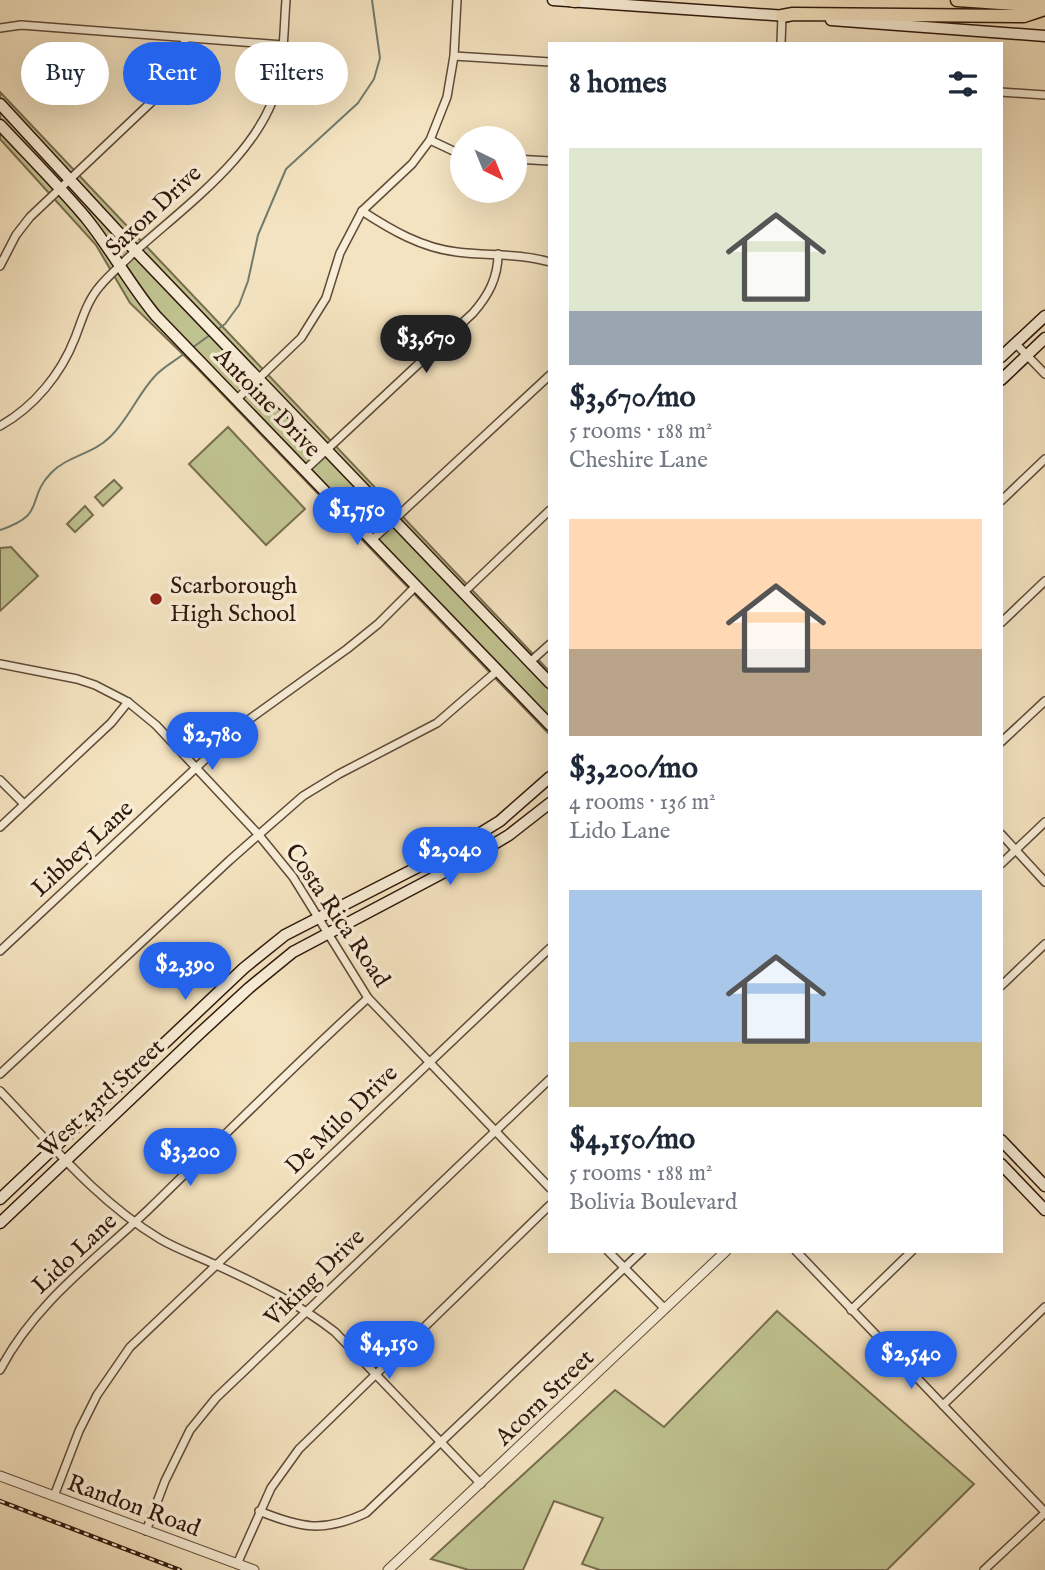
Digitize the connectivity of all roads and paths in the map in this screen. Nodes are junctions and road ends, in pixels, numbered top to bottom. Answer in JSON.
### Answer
{"nodes":[{"id":1,"x":286,"y":0,"type":"edge"},
{"id":2,"x":457,"y":0,"type":"edge"},
{"id":3,"x":553,"y":0,"type":"edge"},
{"id":4,"x":573,"y":0,"type":"edge"},
{"id":5,"x":957,"y":0,"type":"edge"},
{"id":6,"x":1045,"y":7,"type":"edge"},
{"id":7,"x":782,"y":16,"type":"junction"},
{"id":8,"x":0,"y":28,"type":"edge"},
{"id":9,"x":1045,"y":36,"type":"edge"},
{"id":10,"x":185,"y":39,"type":"junction"},
{"id":11,"x":235,"y":42,"type":"edge"},
{"id":12,"x":283,"y":42,"type":"edge"},
{"id":13,"x":781,"y":42,"type":"edge"},
{"id":14,"x":454,"y":56,"type":"junction"},
{"id":15,"x":548,"y":62,"type":"edge"},
{"id":16,"x":1003,"y":92,"type":"edge"},
{"id":17,"x":1045,"y":95,"type":"edge"},
{"id":18,"x":270,"y":105,"type":"edge"},
{"id":19,"x":1,"y":107,"type":"edge"},
{"id":20,"x":0,"y":125,"type":"edge"},
{"id":21,"x":430,"y":140,"type":"junction"},
{"id":22,"x":450,"y":149,"type":"edge"},
{"id":23,"x":527,"y":160,"type":"edge"},
{"id":24,"x":548,"y":161,"type":"edge"},
{"id":25,"x":70,"y":179,"type":"junction"},
{"id":26,"x":59,"y":189,"type":"junction"},
{"id":27,"x":362,"y":211,"type":"junction"},
{"id":28,"x":136,"y":251,"type":"junction"},
{"id":29,"x":498,"y":254,"type":"junction"},
{"id":30,"x":548,"y":261,"type":"edge"},
{"id":31,"x":0,"y":266,"type":"edge"},
{"id":32,"x":120,"y":266,"type":"junction"},
{"id":33,"x":1045,"y":316,"type":"edge"},
{"id":34,"x":1045,"y":338,"type":"edge"},
{"id":35,"x":1016,"y":344,"type":"junction"},
{"id":36,"x":1003,"y":355,"type":"edge"},
{"id":37,"x":1027,"y":356,"type":"junction"},
{"id":38,"x":1045,"y":374,"type":"edge"},
{"id":39,"x":548,"y":377,"type":"edge"},
{"id":40,"x":259,"y":378,"type":"junction"},
{"id":41,"x":1003,"y":378,"type":"edge"},
{"id":42,"x":237,"y":399,"type":"junction"},
{"id":43,"x":0,"y":426,"type":"edge"},
{"id":44,"x":326,"y":450,"type":"junction"},
{"id":45,"x":1045,"y":458,"type":"edge"},
{"id":46,"x":304,"y":470,"type":"junction"},
{"id":47,"x":1003,"y":499,"type":"edge"},
{"id":48,"x":548,"y":512,"type":"edge"},
{"id":49,"x":394,"y":520,"type":"junction"},
{"id":50,"x":372,"y":540,"type":"junction"},
{"id":51,"x":1045,"y":581,"type":"edge"},
{"id":52,"x":416,"y":586,"type":"junction"},
{"id":53,"x":463,"y":593,"type":"junction"},
{"id":54,"x":1003,"y":621,"type":"edge"},
{"id":55,"x":548,"y":646,"type":"edge"},
{"id":56,"x":530,"y":662,"type":"junction"},
{"id":57,"x":0,"y":664,"type":"edge"},
{"id":58,"x":497,"y":671,"type":"junction"},
{"id":59,"x":548,"y":680,"type":"edge"},
{"id":60,"x":1045,"y":701,"type":"edge"},
{"id":61,"x":128,"y":702,"type":"junction"},
{"id":62,"x":548,"y":723,"type":"edge"},
{"id":63,"x":1003,"y":740,"type":"edge"},
{"id":64,"x":196,"y":768,"type":"junction"},
{"id":65,"x":548,"y":779,"type":"edge"},
{"id":66,"x":0,"y":780,"type":"edge"},
{"id":67,"x":24,"y":804,"type":"junction"},
{"id":68,"x":548,"y":805,"type":"edge"},
{"id":69,"x":1045,"y":822,"type":"edge"},
{"id":70,"x":0,"y":827,"type":"edge"},
{"id":71,"x":258,"y":834,"type":"junction"},
{"id":72,"x":1003,"y":836,"type":"edge"},
{"id":73,"x":461,"y":845,"type":"junction"},
{"id":74,"x":1016,"y":850,"type":"junction"},
{"id":75,"x":469,"y":859,"type":"junction"},
{"id":76,"x":1003,"y":862,"type":"edge"},
{"id":77,"x":1045,"y":882,"type":"edge"},
{"id":78,"x":318,"y":918,"type":"junction"},
{"id":79,"x":327,"y":933,"type":"junction"},
{"id":80,"x":1045,"y":944,"type":"edge"},
{"id":81,"x":548,"y":950,"type":"edge"},
{"id":82,"x":0,"y":951,"type":"edge"},
{"id":83,"x":1003,"y":984,"type":"edge"},
{"id":84,"x":368,"y":998,"type":"junction"},
{"id":85,"x":187,"y":1023,"type":"junction"},
{"id":86,"x":198,"y":1035,"type":"junction"},
{"id":87,"x":429,"y":1063,"type":"junction"},
{"id":88,"x":0,"y":1074,"type":"edge"},
{"id":89,"x":548,"y":1081,"type":"edge"},
{"id":90,"x":0,"y":1091,"type":"edge"},
{"id":91,"x":495,"y":1132,"type":"junction"},
{"id":92,"x":1003,"y":1142,"type":"edge"},
{"id":93,"x":54,"y":1147,"type":"junction"},
{"id":94,"x":1015,"y":1154,"type":"junction"},
{"id":95,"x":66,"y":1161,"type":"junction"},
{"id":96,"x":1003,"y":1165,"type":"edge"},
{"id":97,"x":1003,"y":1167,"type":"edge"},
{"id":98,"x":1045,"y":1185,"type":"edge"},
{"id":99,"x":548,"y":1186,"type":"edge"},
{"id":100,"x":0,"y":1199,"type":"edge"},
{"id":101,"x":548,"y":1207,"type":"edge"},
{"id":102,"x":1045,"y":1210,"type":"edge"},
{"id":103,"x":134,"y":1222,"type":"junction"},
{"id":104,"x":0,"y":1223,"type":"edge"},
{"id":105,"x":610,"y":1253,"type":"edge"},
{"id":106,"x":640,"y":1253,"type":"edge"},
{"id":107,"x":724,"y":1253,"type":"edge"},
{"id":108,"x":798,"y":1253,"type":"edge"},
{"id":109,"x":910,"y":1253,"type":"edge"},
{"id":110,"x":217,"y":1265,"type":"junction"},
{"id":111,"x":624,"y":1269,"type":"junction"},
{"id":112,"x":1045,"y":1307,"type":"edge"},
{"id":113,"x":665,"y":1309,"type":"junction"},
{"id":114,"x":851,"y":1310,"type":"junction"},
{"id":115,"x":306,"y":1311,"type":"junction"},
{"id":116,"x":0,"y":1370,"type":"edge"},
{"id":117,"x":376,"y":1374,"type":"junction"},
{"id":118,"x":943,"y":1405,"type":"junction"},
{"id":119,"x":442,"y":1443,"type":"junction"},
{"id":120,"x":0,"y":1476,"type":"edge"},
{"id":121,"x":481,"y":1485,"type":"junction"},
{"id":122,"x":54,"y":1496,"type":"junction"},
{"id":123,"x":259,"y":1511,"type":"junction"},
{"id":124,"x":1045,"y":1513,"type":"edge"},
{"id":125,"x":146,"y":1531,"type":"junction"},
{"id":126,"x":237,"y":1564,"type":"junction"},
{"id":127,"x":387,"y":1569,"type":"edge"},
{"id":128,"x":254,"y":1570,"type":"edge"},
{"id":129,"x":984,"y":1570,"type":"edge"}],
"edges":[{"from":1,"to":12,"type":"street","name":"Saxon Drive"},
{"from":2,"to":14,"type":"street"},
{"from":3,"to":4,"type":"main road"},
{"from":4,"to":7,"type":"main road"},
{"from":5,"to":6,"type":"highway"},
{"from":6,"to":7,"type":"highway"},
{"from":7,"to":9,"type":"main road"},
{"from":7,"to":13,"type":"street"},
{"from":8,"to":10,"type":"street"},
{"from":10,"to":11,"type":"street"},
{"from":10,"to":25,"type":"street"},
{"from":14,"to":15,"type":"street"},
{"from":14,"to":21,"type":"street"},
{"from":16,"to":17,"type":"street"},
{"from":18,"to":28,"type":"street","name":"Saxon Drive"},
{"from":19,"to":25,"type":"main road","name":"Antoine Drive"},
{"from":20,"to":26,"type":"main road","name":"Antoine Drive"},
{"from":21,"to":22,"type":"street"},
{"from":21,"to":27,"type":"street"},
{"from":23,"to":24,"type":"street"},
{"from":25,"to":26,"type":"street"},
{"from":25,"to":28,"type":"main road","name":"Antoine Drive"},
{"from":26,"to":31,"type":"street"},
{"from":26,"to":32,"type":"main road","name":"Antoine Drive"},
{"from":27,"to":29,"type":"street"},
{"from":27,"to":40,"type":"street"},
{"from":28,"to":32,"type":"street","name":"Saxon Drive"},
{"from":28,"to":40,"type":"main road","name":"Antoine Drive"},
{"from":29,"to":30,"type":"street"},
{"from":29,"to":44,"type":"street"},
{"from":32,"to":42,"type":"main road","name":"Antoine Drive"},
{"from":32,"to":43,"type":"street","name":"Saxon Drive"},
{"from":33,"to":35,"type":"main road"},
{"from":34,"to":37,"type":"main road"},
{"from":35,"to":36,"type":"main road"},
{"from":35,"to":37,"type":"street"},
{"from":37,"to":38,"type":"street"},
{"from":37,"to":41,"type":"main road"},
{"from":39,"to":49,"type":"street"},
{"from":40,"to":42,"type":"street"},
{"from":40,"to":44,"type":"main road","name":"Antoine Drive"},
{"from":42,"to":46,"type":"main road","name":"Antoine Drive"},
{"from":44,"to":46,"type":"street"},
{"from":44,"to":49,"type":"main road","name":"Antoine Drive"},
{"from":45,"to":47,"type":"street"},
{"from":46,"to":50,"type":"main road","name":"Antoine Drive"},
{"from":48,"to":53,"type":"street"},
{"from":49,"to":50,"type":"street"},
{"from":49,"to":53,"type":"main road","name":"Antoine Drive"},
{"from":50,"to":52,"type":"main road","name":"Antoine Drive"},
{"from":51,"to":54,"type":"street"},
{"from":52,"to":58,"type":"main road","name":"Antoine Drive"},
{"from":52,"to":64,"type":"street","name":"Libbey Lane"},
{"from":53,"to":56,"type":"main road","name":"Antoine Drive"},
{"from":55,"to":56,"type":"street"},
{"from":56,"to":59,"type":"main road","name":"Antoine Drive"},
{"from":57,"to":61,"type":"street","name":"Costa Rica Road"},
{"from":58,"to":62,"type":"main road","name":"Antoine Drive"},
{"from":58,"to":71,"type":"street"},
{"from":60,"to":63,"type":"street"},
{"from":61,"to":64,"type":"street","name":"Costa Rica Road"},
{"from":61,"to":67,"type":"street"},
{"from":64,"to":71,"type":"street","name":"Costa Rica Road"},
{"from":64,"to":82,"type":"street","name":"Libbey Lane"},
{"from":65,"to":73,"type":"main road","name":"West 43rd Street"},
{"from":66,"to":67,"type":"street"},
{"from":67,"to":70,"type":"street"},
{"from":68,"to":75,"type":"main road","name":"West 43rd Street"},
{"from":69,"to":74,"type":"street"},
{"from":71,"to":78,"type":"street","name":"Costa Rica Road"},
{"from":71,"to":88,"type":"street"},
{"from":72,"to":74,"type":"street"},
{"from":73,"to":75,"type":"main road"},
{"from":73,"to":78,"type":"main road","name":"West 43rd Street"},
{"from":74,"to":76,"type":"street"},
{"from":74,"to":77,"type":"street"},
{"from":75,"to":79,"type":"main road","name":"West 43rd Street"},
{"from":78,"to":79,"type":"street","name":"Costa Rica Road"},
{"from":78,"to":85,"type":"main road","name":"West 43rd Street"},
{"from":79,"to":84,"type":"street","name":"Costa Rica Road"},
{"from":79,"to":86,"type":"main road","name":"West 43rd Street"},
{"from":80,"to":83,"type":"street"},
{"from":81,"to":87,"type":"street","name":"De Milo Drive"},
{"from":84,"to":87,"type":"street","name":"Costa Rica Road"},
{"from":84,"to":103,"type":"street","name":"Lido Lane"},
{"from":85,"to":86,"type":"main road"},
{"from":85,"to":93,"type":"main road","name":"West 43rd Street"},
{"from":86,"to":95,"type":"main road","name":"West 43rd Street"},
{"from":87,"to":91,"type":"street","name":"Costa Rica Road"},
{"from":87,"to":110,"type":"street","name":"De Milo Drive"},
{"from":89,"to":91,"type":"street","name":"Viking Drive"},
{"from":90,"to":93,"type":"street"},
{"from":91,"to":99,"type":"street","name":"Costa Rica Road"},
{"from":91,"to":115,"type":"street","name":"Viking Drive"},
{"from":92,"to":94,"type":"main road"},
{"from":93,"to":95,"type":"street"},
{"from":93,"to":100,"type":"main road","name":"West 43rd Street"},
{"from":94,"to":96,"type":"street"},
{"from":94,"to":98,"type":"main road"},
{"from":95,"to":103,"type":"street"},
{"from":95,"to":104,"type":"main road","name":"West 43rd Street"},
{"from":97,"to":102,"type":"main road"},
{"from":101,"to":117,"type":"street"},
{"from":103,"to":110,"type":"street"},
{"from":103,"to":116,"type":"street","name":"Lido Lane"},
{"from":105,"to":111,"type":"street"},
{"from":106,"to":111,"type":"street"},
{"from":107,"to":113,"type":"street","name":"Acorn Street"},
{"from":108,"to":114,"type":"street"},
{"from":109,"to":114,"type":"street"},
{"from":110,"to":115,"type":"street"},
{"from":110,"to":122,"type":"street","name":"De Milo Drive"},
{"from":111,"to":113,"type":"street"},
{"from":111,"to":119,"type":"street"},
{"from":112,"to":118,"type":"street"},
{"from":113,"to":121,"type":"street","name":"Acorn Street"},
{"from":114,"to":118,"type":"street"},
{"from":115,"to":117,"type":"street"},
{"from":115,"to":125,"type":"street","name":"Viking Drive"},
{"from":117,"to":119,"type":"street"},
{"from":117,"to":123,"type":"street"},
{"from":118,"to":124,"type":"street"},
{"from":119,"to":121,"type":"street"},
{"from":119,"to":123,"type":"street"},
{"from":120,"to":122,"type":"street","name":"Randon Road"},
{"from":121,"to":127,"type":"street","name":"Acorn Street"},
{"from":122,"to":125,"type":"street","name":"Randon Road"},
{"from":123,"to":126,"type":"street"},
{"from":124,"to":129,"type":"street"},
{"from":125,"to":126,"type":"street","name":"Randon Road"},
{"from":126,"to":128,"type":"street","name":"Randon Road"}]}
